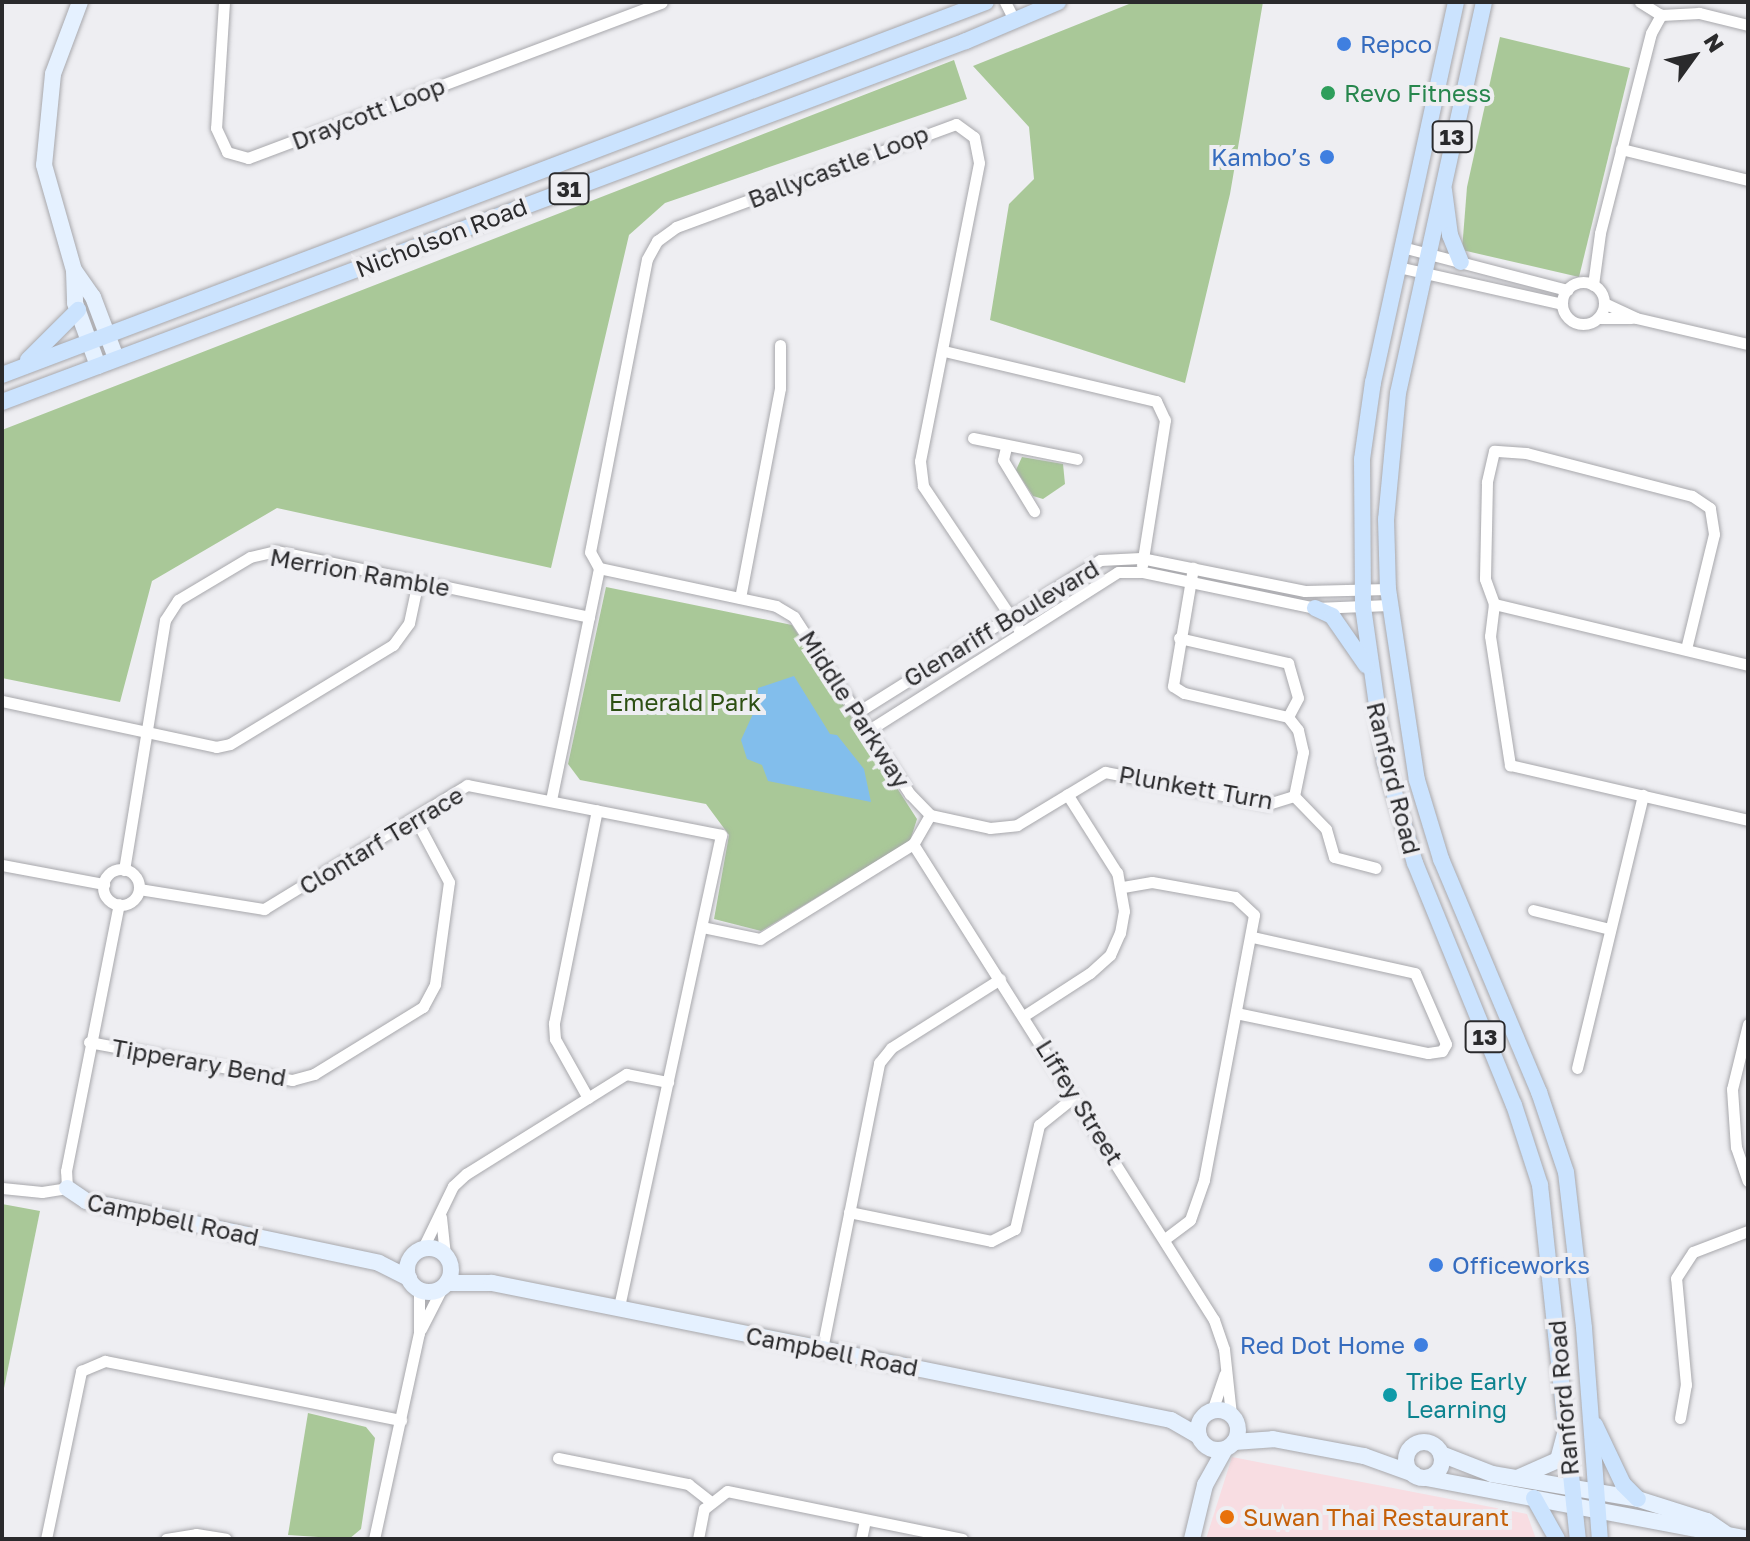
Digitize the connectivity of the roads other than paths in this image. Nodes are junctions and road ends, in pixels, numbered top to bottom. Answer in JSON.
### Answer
{"nodes":[{"id":1,"x":224,"y":2,"type":"edge"},
{"id":2,"x":961,"y":2,"type":"edge"},
{"id":3,"x":986,"y":2,"type":"edge"},
{"id":4,"x":1005,"y":2,"type":"edge"},
{"id":5,"x":1058,"y":2,"type":"edge"},
{"id":6,"x":1484,"y":2,"type":"edge"},
{"id":7,"x":1640,"y":2,"type":"edge"},
{"id":8,"x":655,"y":3,"type":"edge"},
{"id":9,"x":82,"y":4,"type":"edge"},
{"id":10,"x":1453,"y":7,"type":"edge"},
{"id":11,"x":1021,"y":12,"type":"edge"},
{"id":12,"x":1661,"y":15,"type":"junction"},
{"id":13,"x":941,"y":19,"type":"junction"},
{"id":14,"x":1748,"y":25,"type":"edge"},
{"id":15,"x":1621,"y":149,"type":"junction"},
{"id":16,"x":1443,"y":180,"type":"junction"},
{"id":17,"x":1748,"y":180,"type":"edge"},
{"id":18,"x":1402,"y":247,"type":"junction"},
{"id":19,"x":1427,"y":254,"type":"junction"},
{"id":20,"x":1595,"y":254,"type":"junction"},
{"id":21,"x":1461,"y":262,"type":"junction"},
{"id":22,"x":1398,"y":267,"type":"junction"},
{"id":23,"x":74,"y":270,"type":"junction"},
{"id":24,"x":1423,"y":272,"type":"junction"},
{"id":25,"x":1578,"y":283,"type":"junction"},
{"id":26,"x":1593,"y":285,"type":"junction"},
{"id":27,"x":1567,"y":290,"type":"junction"},
{"id":28,"x":1604,"y":303,"type":"junction"},
{"id":29,"x":1562,"y":304,"type":"junction"},
{"id":30,"x":78,"y":310,"type":"junction"},
{"id":31,"x":1598,"y":318,"type":"junction"},
{"id":32,"x":1636,"y":318,"type":"junction"},
{"id":33,"x":107,"y":335,"type":"junction"},
{"id":34,"x":89,"y":343,"type":"junction"},
{"id":35,"x":1748,"y":344,"type":"edge"},
{"id":36,"x":780,"y":345,"type":"dead end"},
{"id":37,"x":944,"y":351,"type":"junction"},
{"id":38,"x":116,"y":358,"type":"junction"},
{"id":39,"x":98,"y":366,"type":"junction"},
{"id":40,"x":8,"y":372,"type":"edge"},
{"id":41,"x":2,"y":402,"type":"edge"},
{"id":42,"x":973,"y":438,"type":"dead end"},
{"id":43,"x":1006,"y":447,"type":"junction"},
{"id":44,"x":1077,"y":459,"type":"dead end"},
{"id":45,"x":1034,"y":511,"type":"dead end"},
{"id":46,"x":1141,"y":558,"type":"junction"},
{"id":47,"x":599,"y":568,"type":"junction"},
{"id":48,"x":1193,"y":568,"type":"junction"},
{"id":49,"x":1143,"y":572,"type":"junction"},
{"id":50,"x":418,"y":581,"type":"junction"},
{"id":51,"x":1191,"y":582,"type":"junction"},
{"id":52,"x":1389,"y":597,"type":"junction"},
{"id":53,"x":740,"y":598,"type":"junction"},
{"id":54,"x":1362,"y":599,"type":"junction"},
{"id":55,"x":1494,"y":604,"type":"junction"},
{"id":56,"x":1315,"y":608,"type":"junction"},
{"id":57,"x":1009,"y":615,"type":"junction"},
{"id":58,"x":589,"y":617,"type":"junction"},
{"id":59,"x":1020,"y":631,"type":"junction"},
{"id":60,"x":1179,"y":638,"type":"junction"},
{"id":61,"x":1686,"y":649,"type":"junction"},
{"id":62,"x":1748,"y":665,"type":"edge"},
{"id":63,"x":1369,"y":669,"type":"junction"},
{"id":64,"x":2,"y":701,"type":"edge"},
{"id":65,"x":858,"y":712,"type":"junction"},
{"id":66,"x":1288,"y":717,"type":"junction"},
{"id":67,"x":144,"y":730,"type":"junction"},
{"id":68,"x":869,"y":730,"type":"junction"},
{"id":69,"x":1067,"y":794,"type":"junction"},
{"id":70,"x":1643,"y":795,"type":"junction"},
{"id":71,"x":1294,"y":796,"type":"junction"},
{"id":72,"x":551,"y":800,"type":"junction"},
{"id":73,"x":597,"y":810,"type":"junction"},
{"id":74,"x":930,"y":815,"type":"junction"},
{"id":75,"x":415,"y":818,"type":"junction"},
{"id":76,"x":1748,"y":820,"type":"edge"},
{"id":77,"x":913,"y":844,"type":"junction"},
{"id":78,"x":2,"y":865,"type":"edge"},
{"id":79,"x":1376,"y":868,"type":"dead end"},
{"id":80,"x":124,"y":870,"type":"junction"},
{"id":81,"x":104,"y":884,"type":"junction"},
{"id":82,"x":1123,"y":887,"type":"junction"},
{"id":83,"x":139,"y":889,"type":"junction"},
{"id":84,"x":119,"y":904,"type":"junction"},
{"id":85,"x":1533,"y":910,"type":"dead end"},
{"id":86,"x":702,"y":927,"type":"junction"},
{"id":87,"x":1610,"y":929,"type":"junction"},
{"id":88,"x":1252,"y":937,"type":"junction"},
{"id":89,"x":1000,"y":979,"type":"junction"},
{"id":90,"x":1236,"y":1013,"type":"junction"},
{"id":91,"x":1025,"y":1015,"type":"junction"},
{"id":92,"x":1748,"y":1024,"type":"edge"},
{"id":93,"x":89,"y":1042,"type":"junction"},
{"id":94,"x":1577,"y":1068,"type":"dead end"},
{"id":95,"x":668,"y":1082,"type":"junction"},
{"id":96,"x":1075,"y":1096,"type":"junction"},
{"id":97,"x":588,"y":1098,"type":"junction"},
{"id":98,"x":1748,"y":1181,"type":"edge"},
{"id":99,"x":2,"y":1188,"type":"edge"},
{"id":100,"x":67,"y":1188,"type":"junction"},
{"id":101,"x":849,"y":1212,"type":"junction"},
{"id":102,"x":441,"y":1216,"type":"junction"},
{"id":103,"x":1748,"y":1231,"type":"edge"},
{"id":104,"x":1165,"y":1239,"type":"junction"},
{"id":105,"x":417,"y":1253,"type":"junction"},
{"id":106,"x":447,"y":1258,"type":"junction"},
{"id":107,"x":379,"y":1263,"type":"junction"},
{"id":108,"x":492,"y":1283,"type":"junction"},
{"id":109,"x":414,"y":1284,"type":"junction"},
{"id":110,"x":444,"y":1286,"type":"junction"},
{"id":111,"x":619,"y":1308,"type":"junction"},
{"id":112,"x":419,"y":1333,"type":"junction"},
{"id":113,"x":822,"y":1349,"type":"junction"},
{"id":114,"x":1226,"y":1369,"type":"junction"},
{"id":115,"x":1209,"y":1413,"type":"junction"},
{"id":116,"x":1589,"y":1413,"type":"junction"},
{"id":117,"x":1233,"y":1417,"type":"junction"},
{"id":118,"x":1680,"y":1418,"type":"dead end"},
{"id":119,"x":401,"y":1420,"type":"junction"},
{"id":120,"x":1171,"y":1420,"type":"junction"},
{"id":121,"x":1566,"y":1430,"type":"junction"},
{"id":122,"x":1273,"y":1439,"type":"junction"},
{"id":123,"x":1202,"y":1440,"type":"junction"},
{"id":124,"x":1230,"y":1446,"type":"junction"},
{"id":125,"x":1412,"y":1448,"type":"junction"},
{"id":126,"x":1441,"y":1454,"type":"junction"},
{"id":127,"x":1364,"y":1456,"type":"junction"},
{"id":128,"x":558,"y":1458,"type":"dead end"},
{"id":129,"x":1420,"y":1476,"type":"junction"},
{"id":130,"x":1511,"y":1479,"type":"junction"},
{"id":131,"x":1205,"y":1485,"type":"junction"},
{"id":132,"x":1534,"y":1498,"type":"junction"},
{"id":133,"x":1572,"y":1498,"type":"junction"},
{"id":134,"x":1638,"y":1499,"type":"junction"},
{"id":135,"x":710,"y":1501,"type":"junction"},
{"id":136,"x":1596,"y":1501,"type":"junction"},
{"id":137,"x":865,"y":1520,"type":"junction"},
{"id":138,"x":1726,"y":1534,"type":"junction"},
{"id":139,"x":46,"y":1539,"type":"edge"},
{"id":140,"x":166,"y":1539,"type":"edge"},
{"id":141,"x":226,"y":1539,"type":"edge"},
{"id":142,"x":374,"y":1539,"type":"edge"},
{"id":143,"x":698,"y":1539,"type":"edge"},
{"id":144,"x":861,"y":1539,"type":"edge"},
{"id":145,"x":962,"y":1539,"type":"edge"},
{"id":146,"x":1192,"y":1539,"type":"edge"},
{"id":147,"x":1557,"y":1539,"type":"edge"},
{"id":148,"x":1578,"y":1539,"type":"edge"},
{"id":149,"x":1600,"y":1539,"type":"edge"},
{"id":150,"x":1748,"y":1539,"type":"edge"}],
"edges":[{"from":1,"to":8,"type":"street","name":"Draycott Loop"},
{"from":2,"to":13,"type":"main road"},
{"from":3,"to":13,"type":"main road","name":"Nicholson Road","number":"31"},
{"from":4,"to":11,"type":"street"},
{"from":5,"to":11,"type":"main road","name":"Nicholson Road","number":"31"},
{"from":6,"to":16,"type":"main road","name":"Ranford Road","number":"13"},
{"from":7,"to":12,"type":"street"},
{"from":9,"to":23,"type":"street"},
{"from":10,"to":18,"type":"main road","name":"Ranford Road","number":"13"},
{"from":11,"to":38,"type":"main road","name":"Nicholson Road","number":"31"},
{"from":12,"to":14,"type":"street"},
{"from":12,"to":15,"type":"street"},
{"from":13,"to":33,"type":"main road","name":"Nicholson Road","number":"31"},
{"from":15,"to":17,"type":"street"},
{"from":15,"to":20,"type":"street"},
{"from":16,"to":19,"type":"main road","name":"Ranford Road","number":"13"},
{"from":16,"to":21,"type":"main road"},
{"from":18,"to":19,"type":"street"},
{"from":18,"to":22,"type":"main road","name":"Ranford Road","number":"13"},
{"from":19,"to":21,"type":"street"},
{"from":19,"to":24,"type":"main road","name":"Ranford Road","number":"13"},
{"from":20,"to":25,"type":"street"},
{"from":20,"to":26,"type":"street"},
{"from":21,"to":27,"type":"street"},
{"from":22,"to":24,"type":"street"},
{"from":22,"to":54,"type":"main road","name":"Ranford Road","number":"13"},
{"from":23,"to":30,"type":"street"},
{"from":23,"to":33,"type":"street"},
{"from":24,"to":29,"type":"street"},
{"from":24,"to":52,"type":"main road","name":"Ranford Road","number":"13"},
{"from":25,"to":26,"type":"street"},
{"from":25,"to":27,"type":"street"},
{"from":26,"to":28,"type":"street"},
{"from":27,"to":29,"type":"street"},
{"from":28,"to":31,"type":"street"},
{"from":28,"to":32,"type":"street"},
{"from":29,"to":31,"type":"street"},
{"from":30,"to":34,"type":"street"},
{"from":30,"to":40,"type":"main road"},
{"from":31,"to":32,"type":"street"},
{"from":32,"to":35,"type":"street"},
{"from":33,"to":34,"type":"main road","name":"Nicholson Road","number":"31"},
{"from":33,"to":38,"type":"street"},
{"from":34,"to":39,"type":"street"},
{"from":34,"to":40,"type":"main road","name":"Nicholson Road","number":"31"},
{"from":36,"to":53,"type":"street"},
{"from":37,"to":46,"type":"street"},
{"from":37,"to":47,"type":"street","name":"Ballycastle Loop"},
{"from":37,"to":57,"type":"street","name":"Ballycastle Loop"},
{"from":38,"to":39,"type":"main road","name":"Nicholson Road","number":"31"},
{"from":39,"to":41,"type":"main road","name":"Nicholson Road","number":"31"},
{"from":42,"to":43,"type":"street"},
{"from":43,"to":44,"type":"street"},
{"from":43,"to":45,"type":"street"},
{"from":46,"to":48,"type":"street","name":"Glenariff Boulevard"},
{"from":46,"to":49,"type":"street"},
{"from":46,"to":57,"type":"street","name":"Glenariff Boulevard"},
{"from":47,"to":53,"type":"street","name":"Middle Parkway"},
{"from":47,"to":58,"type":"street"},
{"from":48,"to":51,"type":"street"},
{"from":48,"to":54,"type":"street","name":"Glenariff Boulevard"},
{"from":49,"to":51,"type":"street","name":"Glenariff Boulevard"},
{"from":49,"to":59,"type":"street","name":"Glenariff Boulevard"},
{"from":50,"to":58,"type":"street","name":"Merrion Ramble"},
{"from":50,"to":67,"type":"street"},
{"from":50,"to":67,"type":"street","name":"Merrion Ramble"},
{"from":51,"to":56,"type":"street","name":"Glenariff Boulevard"},
{"from":51,"to":60,"type":"street"},
{"from":52,"to":54,"type":"street","name":"Glenariff Boulevard"},
{"from":52,"to":116,"type":"main road","name":"Ranford Road","number":"13"},
{"from":53,"to":65,"type":"street","name":"Middle Parkway"},
{"from":54,"to":56,"type":"street","name":"Glenariff Boulevard"},
{"from":54,"to":63,"type":"main road","name":"Ranford Road","number":"13"},
{"from":55,"to":61,"type":"street"},
{"from":55,"to":61,"type":"street"},
{"from":55,"to":70,"type":"street"},
{"from":56,"to":63,"type":"main road"},
{"from":57,"to":59,"type":"street","name":"Ballycastle Loop"},
{"from":57,"to":65,"type":"street","name":"Glenariff Boulevard"},
{"from":58,"to":72,"type":"street"},
{"from":59,"to":68,"type":"street","name":"Glenariff Boulevard"},
{"from":60,"to":66,"type":"street"},
{"from":60,"to":66,"type":"street"},
{"from":61,"to":62,"type":"street"},
{"from":63,"to":121,"type":"main road","name":"Ranford Road","number":"13"},
{"from":64,"to":67,"type":"street"},
{"from":65,"to":68,"type":"street","name":"Middle Parkway"},
{"from":66,"to":71,"type":"street","name":"Plunkett Turn"},
{"from":67,"to":80,"type":"street","name":"Merrion Ramble"},
{"from":68,"to":74,"type":"street","name":"Middle Parkway"},
{"from":69,"to":71,"type":"street","name":"Plunkett Turn"},
{"from":69,"to":74,"type":"street","name":"Plunkett Turn"},
{"from":69,"to":82,"type":"street"},
{"from":70,"to":76,"type":"street"},
{"from":70,"to":87,"type":"street"},
{"from":71,"to":79,"type":"street"},
{"from":72,"to":73,"type":"street","name":"Clontarf Terrace"},
{"from":72,"to":75,"type":"street","name":"Clontarf Terrace"},
{"from":73,"to":86,"type":"street","name":"Clontarf Terrace"},
{"from":73,"to":97,"type":"street"},
{"from":74,"to":77,"type":"street"},
{"from":75,"to":83,"type":"street","name":"Clontarf Terrace"},
{"from":75,"to":93,"type":"street","name":"Tipperary Bend"},
{"from":77,"to":86,"type":"street"},
{"from":77,"to":89,"type":"street","name":"Liffey Street"},
{"from":78,"to":81,"type":"street"},
{"from":80,"to":81,"type":"street"},
{"from":80,"to":83,"type":"street"},
{"from":81,"to":84,"type":"street"},
{"from":82,"to":88,"type":"street"},
{"from":82,"to":91,"type":"street"},
{"from":83,"to":84,"type":"street"},
{"from":84,"to":93,"type":"street","name":"Campbell Road"},
{"from":85,"to":87,"type":"street"},
{"from":86,"to":95,"type":"street"},
{"from":87,"to":94,"type":"street"},
{"from":88,"to":90,"type":"street"},
{"from":88,"to":90,"type":"street"},
{"from":89,"to":91,"type":"street","name":"Liffey Street"},
{"from":89,"to":101,"type":"street"},
{"from":90,"to":104,"type":"street"},
{"from":91,"to":96,"type":"street","name":"Liffey Street"},
{"from":92,"to":98,"type":"street"},
{"from":93,"to":100,"type":"street","name":"Campbell Road"},
{"from":95,"to":97,"type":"street"},
{"from":95,"to":111,"type":"street"},
{"from":96,"to":101,"type":"street"},
{"from":96,"to":104,"type":"street","name":"Liffey Street"},
{"from":97,"to":102,"type":"street"},
{"from":99,"to":100,"type":"street"},
{"from":100,"to":107,"type":"street","name":"Campbell Road"},
{"from":101,"to":113,"type":"street"},
{"from":102,"to":105,"type":"street"},
{"from":102,"to":106,"type":"street"},
{"from":103,"to":118,"type":"street"},
{"from":104,"to":114,"type":"street","name":"Liffey Street"},
{"from":105,"to":106,"type":"street","name":"Campbell Road"},
{"from":105,"to":107,"type":"street","name":"Campbell Road"},
{"from":105,"to":109,"type":"street"},
{"from":106,"to":108,"type":"street","name":"Campbell Road"},
{"from":106,"to":110,"type":"street"},
{"from":107,"to":109,"type":"street","name":"Campbell Road"},
{"from":108,"to":110,"type":"street","name":"Campbell Road"},
{"from":108,"to":111,"type":"street","name":"Campbell Road"},
{"from":109,"to":110,"type":"street","name":"Campbell Road"},
{"from":109,"to":112,"type":"street"},
{"from":110,"to":112,"type":"street"},
{"from":111,"to":113,"type":"street","name":"Campbell Road"},
{"from":112,"to":119,"type":"street"},
{"from":113,"to":120,"type":"street","name":"Campbell Road"},
{"from":114,"to":115,"type":"street"},
{"from":114,"to":117,"type":"street","name":"Liffey Street"},
{"from":115,"to":117,"type":"street","name":"Campbell Road"},
{"from":115,"to":120,"type":"street","name":"Campbell Road"},
{"from":115,"to":123,"type":"street"},
{"from":116,"to":134,"type":"main road"},
{"from":116,"to":136,"type":"main road","name":"Ranford Road","number":"13"},
{"from":117,"to":122,"type":"street","name":"Campbell Road"},
{"from":117,"to":124,"type":"street"},
{"from":119,"to":139,"type":"street"},
{"from":119,"to":142,"type":"street"},
{"from":120,"to":123,"type":"street","name":"Campbell Road"},
{"from":121,"to":130,"type":"street"},
{"from":121,"to":133,"type":"main road","name":"Ranford Road","number":"13"},
{"from":122,"to":124,"type":"street","name":"Campbell Road"},
{"from":122,"to":127,"type":"street","name":"Campbell Road"},
{"from":123,"to":124,"type":"street","name":"Campbell Road"},
{"from":123,"to":131,"type":"street"},
{"from":124,"to":131,"type":"street"},
{"from":125,"to":126,"type":"street"},
{"from":125,"to":127,"type":"street","name":"Campbell Road"},
{"from":125,"to":129,"type":"street"},
{"from":126,"to":129,"type":"street"},
{"from":126,"to":130,"type":"street","name":"Campbell Road"},
{"from":127,"to":129,"type":"street","name":"Campbell Road"},
{"from":128,"to":135,"type":"street"},
{"from":129,"to":132,"type":"street","name":"Campbell Road"},
{"from":130,"to":133,"type":"street","name":"Campbell Road"},
{"from":131,"to":146,"type":"street"},
{"from":132,"to":133,"type":"street","name":"Campbell Road"},
{"from":132,"to":147,"type":"main road"},
{"from":133,"to":136,"type":"street","name":"Campbell Road"},
{"from":133,"to":148,"type":"main road","name":"Ranford Road","number":"13"},
{"from":134,"to":136,"type":"street","name":"Campbell Road"},
{"from":134,"to":138,"type":"street","name":"Campbell Road"},
{"from":135,"to":137,"type":"street"},
{"from":135,"to":143,"type":"street"},
{"from":136,"to":138,"type":"street","name":"Campbell Road"},
{"from":136,"to":149,"type":"main road","name":"Ranford Road","number":"13"},
{"from":137,"to":144,"type":"street"},
{"from":137,"to":145,"type":"street"},
{"from":138,"to":150,"type":"street","name":"Campbell Road"},
{"from":140,"to":141,"type":"street"}]}
